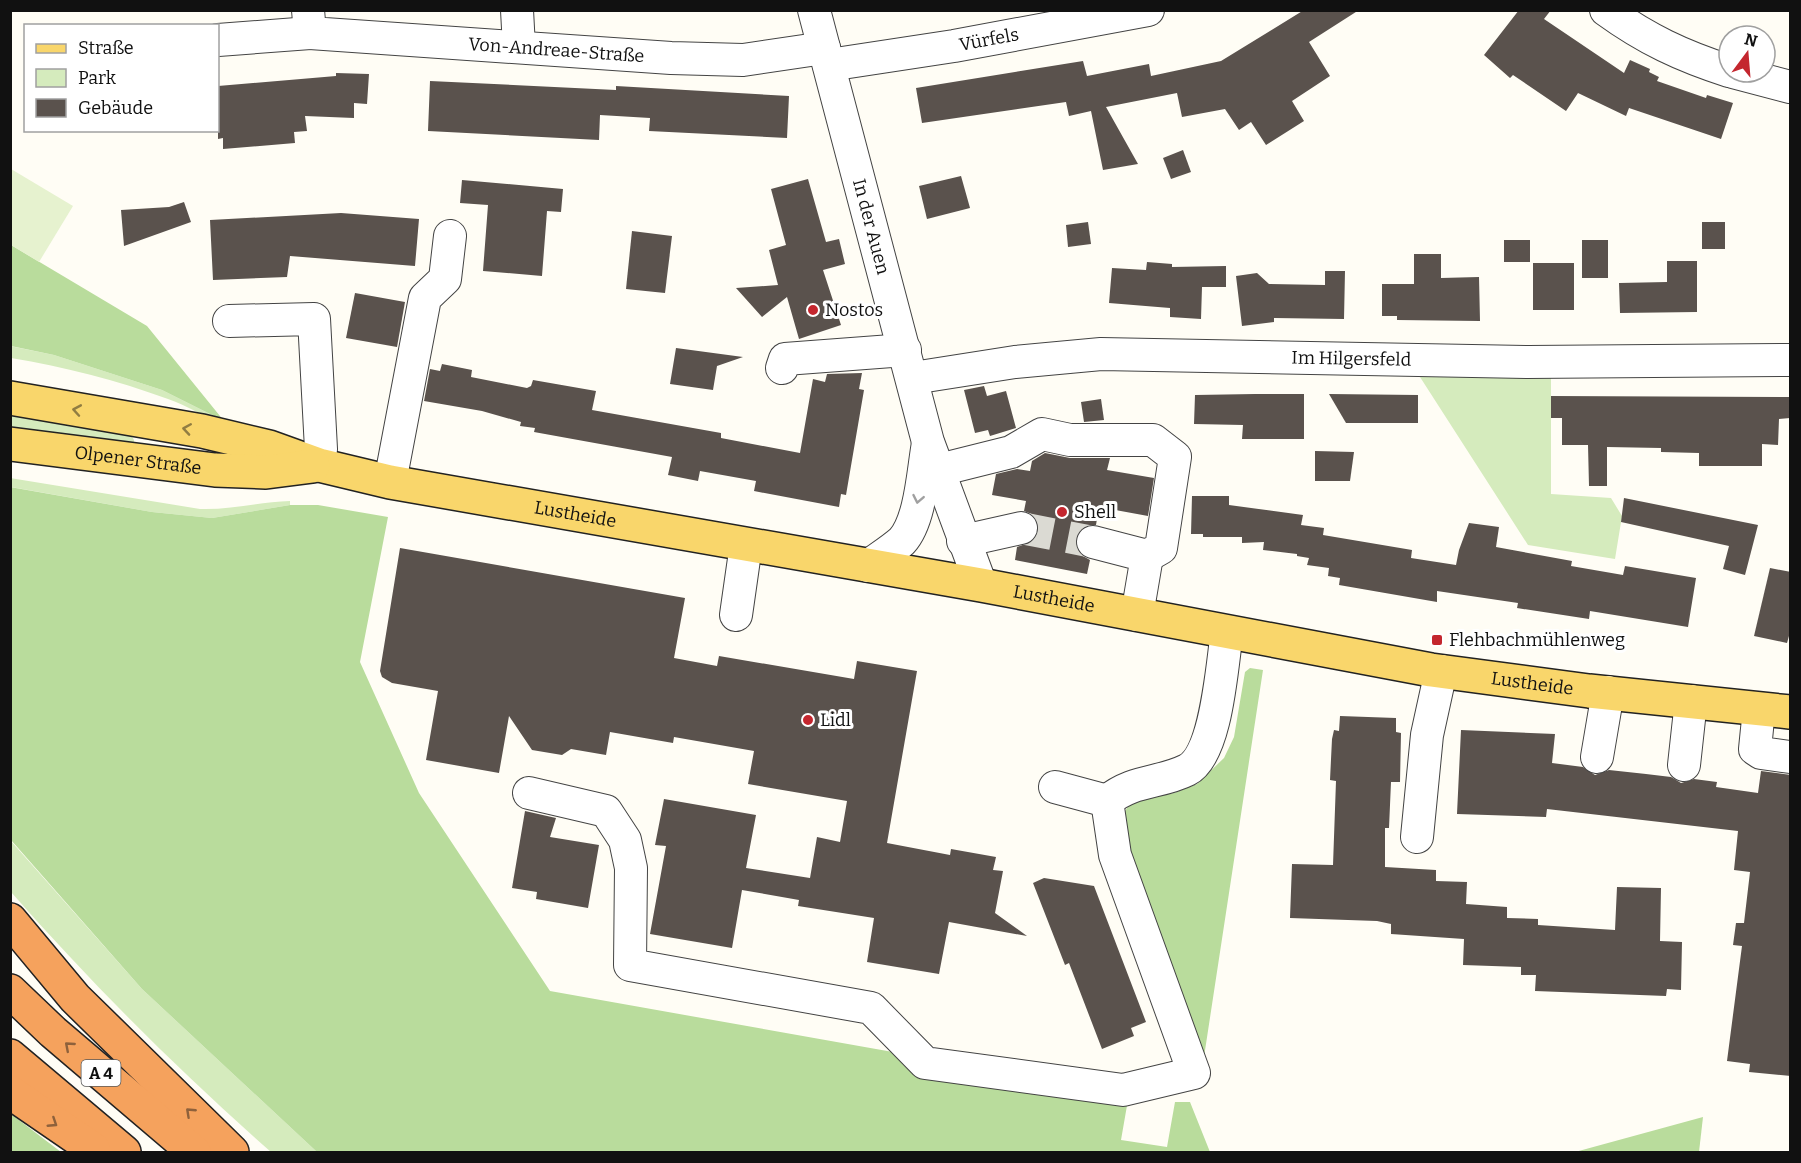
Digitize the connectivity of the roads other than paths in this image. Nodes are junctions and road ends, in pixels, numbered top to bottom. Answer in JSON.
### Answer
{"nodes":[{"id":1,"x":517,"y":10,"type":"edge"},
{"id":2,"x":814,"y":10,"type":"edge"},
{"id":3,"x":1148,"y":10,"type":"edge"},
{"id":4,"x":1606,"y":10,"type":"edge"},
{"id":5,"x":309,"y":22,"type":"edge"},
{"id":6,"x":219,"y":40,"type":"edge"},
{"id":7,"x":519,"y":47,"type":"junction"},
{"id":8,"x":826,"y":57,"type":"junction"},
{"id":9,"x":1717,"y":67,"type":"edge"},
{"id":10,"x":450,"y":236,"type":"dead end"},
{"id":11,"x":229,"y":321,"type":"dead end"},
{"id":12,"x":1791,"y":360,"type":"edge"},
{"id":13,"x":909,"y":364,"type":"junction"},
{"id":14,"x":782,"y":368,"type":"dead end"},
{"id":15,"x":10,"y":398,"type":"edge"},
{"id":16,"x":239,"y":440,"type":"joint"},
{"id":17,"x":10,"y":444,"type":"edge"},
{"id":18,"x":933,"y":456,"type":"junction"},
{"id":19,"x":319,"y":465,"type":"junction"},
{"id":20,"x":266,"y":472,"type":"joint"},
{"id":21,"x":390,"y":482,"type":"junction"},
{"id":22,"x":1021,"y":528,"type":"tunnel mouth"},
{"id":23,"x":963,"y":541,"type":"junction"},
{"id":24,"x":1093,"y":542,"type":"tunnel mouth"},
{"id":25,"x":746,"y":545,"type":"junction"},
{"id":26,"x":1147,"y":556,"type":"junction"},
{"id":27,"x":868,"y":566,"type":"junction"},
{"id":28,"x":981,"y":585,"type":"junction"},
{"id":29,"x":736,"y":615,"type":"dead end"},
{"id":30,"x":1137,"y":615,"type":"junction"},
{"id":31,"x":1227,"y":632,"type":"junction"},
{"id":32,"x":1441,"y":671,"type":"junction"},
{"id":33,"x":1608,"y":692,"type":"junction"},
{"id":34,"x":1691,"y":701,"type":"junction"},
{"id":35,"x":1759,"y":709,"type":"junction"},
{"id":36,"x":1791,"y":712,"type":"edge"},
{"id":37,"x":1598,"y":757,"type":"dead end"},
{"id":38,"x":1791,"y":757,"type":"edge"},
{"id":39,"x":1684,"y":765,"type":"dead end"},
{"id":40,"x":1055,"y":787,"type":"dead end"},
{"id":41,"x":529,"y":793,"type":"dead end"},
{"id":42,"x":1107,"y":801,"type":"junction"},
{"id":43,"x":1417,"y":837,"type":"dead end"},
{"id":44,"x":10,"y":920,"type":"edge"},
{"id":45,"x":10,"y":991,"type":"edge"},
{"id":46,"x":10,"y":1056,"type":"edge"},
{"id":47,"x":10,"y":1092,"type":"edge"},
{"id":48,"x":98,"y":1152,"type":"edge"},
{"id":49,"x":124,"y":1152,"type":"edge"},
{"id":50,"x":194,"y":1152,"type":"edge"},
{"id":51,"x":232,"y":1152,"type":"edge"}],
"edges":[{"from":1,"to":7,"type":"street"},
{"from":2,"to":8,"type":"street","name":"In der Auen"},
{"from":3,"to":8,"type":"street","name":"Vürfels"},
{"from":4,"to":9,"type":"street"},
{"from":5,"to":6,"type":"street","name":"Von-Andreae-Straße"},
{"from":5,"to":7,"type":"street","name":"Von-Andreae-Straße"},
{"from":7,"to":8,"type":"street","name":"Von-Andreae-Straße"},
{"from":8,"to":13,"type":"street","name":"In der Auen"},
{"from":10,"to":21,"type":"street"},
{"from":11,"to":19,"type":"street"},
{"from":12,"to":13,"type":"street","name":"Im Hilgersfeld"},
{"from":13,"to":14,"type":"street","name":"Im Hilgersfeld"},
{"from":13,"to":18,"type":"street","name":"In der Auen"},
{"from":16,"to":15,"type":"main road","name":"Olpener Straße","one_way":true},
{"from":16,"to":19,"type":"main road","name":"Lustheide"},
{"from":17,"to":20,"type":"main road","name":"Olpener Straße"},
{"from":18,"to":23,"type":"street","name":"In der Auen"},
{"from":18,"to":26,"type":"street"},
{"from":18,"to":27,"type":"street","name":"In der Auen","one_way":true},
{"from":19,"to":20,"type":"main road","name":"Lustheide"},
{"from":19,"to":21,"type":"main road","name":"Lustheide"},
{"from":21,"to":25,"type":"main road","name":"Lustheide"},
{"from":22,"to":23,"type":"street"},
{"from":23,"to":28,"type":"street","name":"In der Auen"},
{"from":24,"to":26,"type":"street"},
{"from":25,"to":27,"type":"main road","name":"Lustheide"},
{"from":25,"to":29,"type":"street"},
{"from":26,"to":30,"type":"street"},
{"from":27,"to":28,"type":"main road","name":"Lustheide"},
{"from":28,"to":30,"type":"main road","name":"Lustheide"},
{"from":30,"to":31,"type":"main road","name":"Lustheide"},
{"from":31,"to":32,"type":"main road","name":"Lustheide"},
{"from":31,"to":42,"type":"street"},
{"from":32,"to":33,"type":"main road","name":"Lustheide"},
{"from":32,"to":43,"type":"street"},
{"from":33,"to":34,"type":"main road","name":"Lustheide"},
{"from":33,"to":37,"type":"street"},
{"from":34,"to":35,"type":"main road","name":"Lustheide"},
{"from":34,"to":39,"type":"street"},
{"from":35,"to":36,"type":"main road","name":"Lustheide"},
{"from":35,"to":38,"type":"street"},
{"from":40,"to":42,"type":"street"},
{"from":41,"to":42,"type":"street"},
{"from":51,"to":44,"type":"highway","one_way":true},
{"from":50,"to":45,"type":"highway","number":"A 4","one_way":true},
{"from":46,"to":49,"type":"highway","number":"A 4"},
{"from":47,"to":48,"type":"highway","one_way":true}]}
